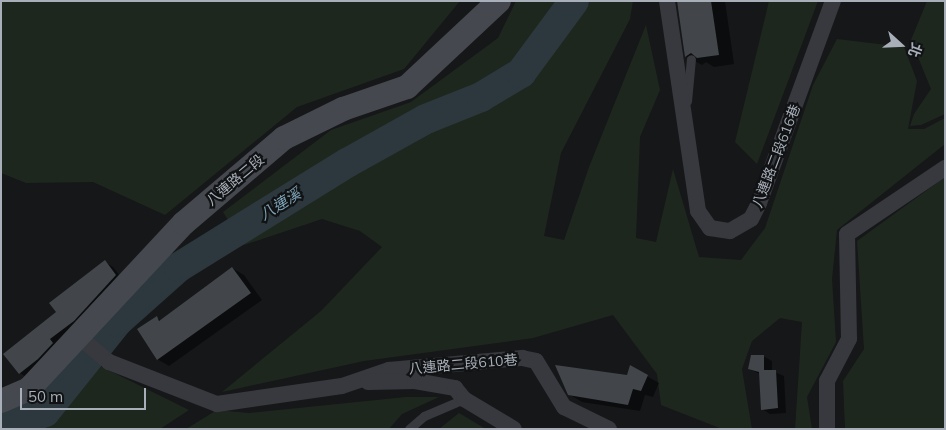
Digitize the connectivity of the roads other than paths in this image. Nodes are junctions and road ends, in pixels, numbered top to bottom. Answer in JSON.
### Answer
{"nodes":[{"id":1,"x":499,"y":1,"type":"edge"},
{"id":2,"x":667,"y":1,"type":"edge"},
{"id":3,"x":833,"y":1,"type":"edge"},
{"id":4,"x":691,"y":59,"type":"dead end"},
{"id":5,"x":685,"y":124,"type":"junction"},
{"id":6,"x":945,"y":168,"type":"edge"},
{"id":7,"x":80,"y":338,"type":"junction"},
{"id":8,"x":349,"y":383,"type":"junction"},
{"id":9,"x":464,"y":399,"type":"junction"},
{"id":10,"x":1,"y":401,"type":"edge"},
{"id":11,"x":409,"y":429,"type":"edge"},
{"id":12,"x":514,"y":429,"type":"edge"},
{"id":13,"x":609,"y":429,"type":"edge"},
{"id":14,"x":827,"y":429,"type":"edge"}],
"edges":[{"from":1,"to":7,"type":"street","name":"八連路二段"},
{"from":2,"to":5,"type":"street","name":"八連路二段616巷"},
{"from":3,"to":5,"type":"street","name":"八連路二段616巷"},
{"from":4,"to":5,"type":"lane"},
{"from":6,"to":14,"type":"street"},
{"from":7,"to":8,"type":"street","name":"八連路二段610巷"},
{"from":7,"to":10,"type":"street","name":"八連路二段"},
{"from":8,"to":9,"type":"street","name":"八連路二段610巷"},
{"from":8,"to":13,"type":"street","name":"八連路二段610巷"},
{"from":9,"to":11,"type":"lane"},
{"from":9,"to":12,"type":"street","name":"八連路二段610巷"}]}
